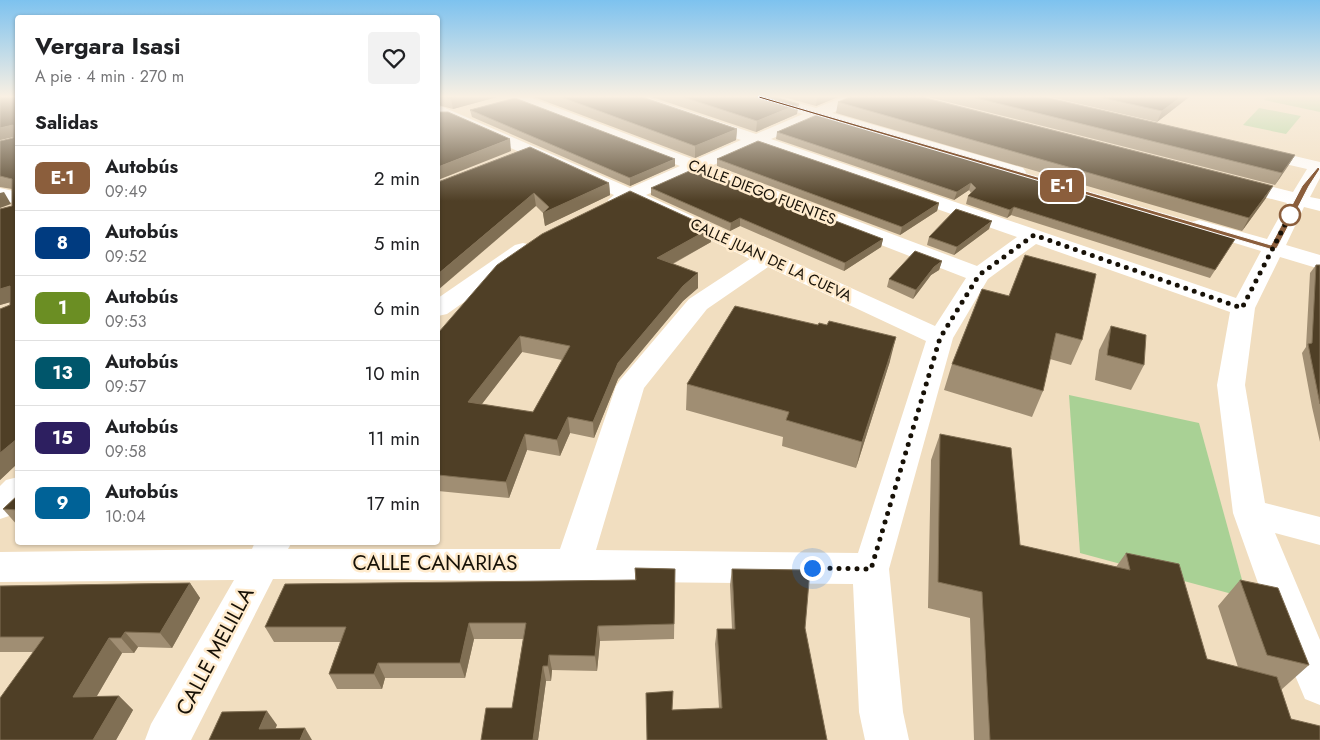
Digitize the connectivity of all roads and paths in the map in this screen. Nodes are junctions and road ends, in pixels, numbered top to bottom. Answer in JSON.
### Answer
{"nodes":[{"id":1,"x":479,"y":132,"type":"edge"},
{"id":2,"x":608,"y":132,"type":"edge"},
{"id":3,"x":735,"y":132,"type":"edge"},
{"id":4,"x":775,"y":132,"type":"edge"},
{"id":5,"x":878,"y":132,"type":"edge"},
{"id":6,"x":757,"y":139,"type":"junction"},
{"id":7,"x":1245,"y":149,"type":"edge"},
{"id":8,"x":696,"y":166,"type":"junction"},
{"id":9,"x":1320,"y":168,"type":"edge"},
{"id":10,"x":1211,"y":177,"type":"edge"},
{"id":11,"x":1036,"y":178,"type":"edge"},
{"id":12,"x":0,"y":194,"type":"edge"},
{"id":13,"x":630,"y":195,"type":"junction"},
{"id":14,"x":1307,"y":196,"type":"edge"},
{"id":15,"x":1320,"y":205,"type":"edge"},
{"id":16,"x":15,"y":207,"type":"edge"},
{"id":17,"x":604,"y":208,"type":"edge"},
{"id":18,"x":1178,"y":220,"type":"edge"},
{"id":19,"x":1034,"y":235,"type":"junction"},
{"id":20,"x":535,"y":242,"type":"edge"},
{"id":21,"x":1273,"y":248,"type":"junction"},
{"id":22,"x":765,"y":259,"type":"junction"},
{"id":23,"x":1320,"y":262,"type":"edge"},
{"id":24,"x":979,"y":275,"type":"junction"},
{"id":25,"x":440,"y":307,"type":"edge"},
{"id":26,"x":1242,"y":308,"type":"junction"},
{"id":27,"x":940,"y":338,"type":"junction"},
{"id":28,"x":15,"y":493,"type":"edge"},
{"id":29,"x":0,"y":506,"type":"edge"},
{"id":30,"x":1250,"y":513,"type":"junction"},
{"id":31,"x":1320,"y":531,"type":"edge"},
{"id":32,"x":269,"y":552,"type":"edge"},
{"id":33,"x":574,"y":563,"type":"junction"},
{"id":34,"x":0,"y":567,"type":"edge"},
{"id":35,"x":871,"y":569,"type":"junction"},
{"id":36,"x":1320,"y":685,"type":"edge"},
{"id":37,"x":168,"y":740,"type":"edge"},
{"id":38,"x":887,"y":740,"type":"edge"}],
"edges":[{"from":1,"to":13,"type":"street","name":"CALLE JUAN DE LA CUEVA"},
{"from":2,"to":8,"type":"street","name":"CALLE DIEGO FUENTES"},
{"from":3,"to":6,"type":"street"},
{"from":4,"to":6,"type":"street"},
{"from":5,"to":11,"type":"street"},
{"from":6,"to":8,"type":"street"},
{"from":6,"to":19,"type":"street"},
{"from":7,"to":9,"type":"street"},
{"from":8,"to":13,"type":"street"},
{"from":8,"to":24,"type":"street","name":"CALLE DIEGO FUENTES"},
{"from":9,"to":14,"type":"street"},
{"from":10,"to":14,"type":"street"},
{"from":12,"to":16,"type":"street"},
{"from":13,"to":17,"type":"street"},
{"from":13,"to":22,"type":"street","name":"CALLE JUAN DE LA CUEVA"},
{"from":14,"to":15,"type":"street"},
{"from":14,"to":21,"type":"street"},
{"from":18,"to":21,"type":"street"},
{"from":19,"to":24,"type":"street"},
{"from":19,"to":26,"type":"street"},
{"from":20,"to":25,"type":"street"},
{"from":21,"to":23,"type":"street"},
{"from":21,"to":26,"type":"street"},
{"from":22,"to":27,"type":"street","name":"CALLE JUAN DE LA CUEVA"},
{"from":22,"to":33,"type":"street"},
{"from":24,"to":27,"type":"street"},
{"from":26,"to":30,"type":"street"},
{"from":27,"to":35,"type":"street"},
{"from":28,"to":29,"type":"street"},
{"from":30,"to":31,"type":"street"},
{"from":30,"to":36,"type":"street"},
{"from":32,"to":33,"type":"street","name":"CALLE CANARIAS"},
{"from":32,"to":34,"type":"street","name":"CALLE CANARIAS"},
{"from":32,"to":37,"type":"street","name":"CALLE MELILLA"},
{"from":33,"to":35,"type":"street","name":"CALLE CANARIAS"},
{"from":35,"to":38,"type":"street"}]}
